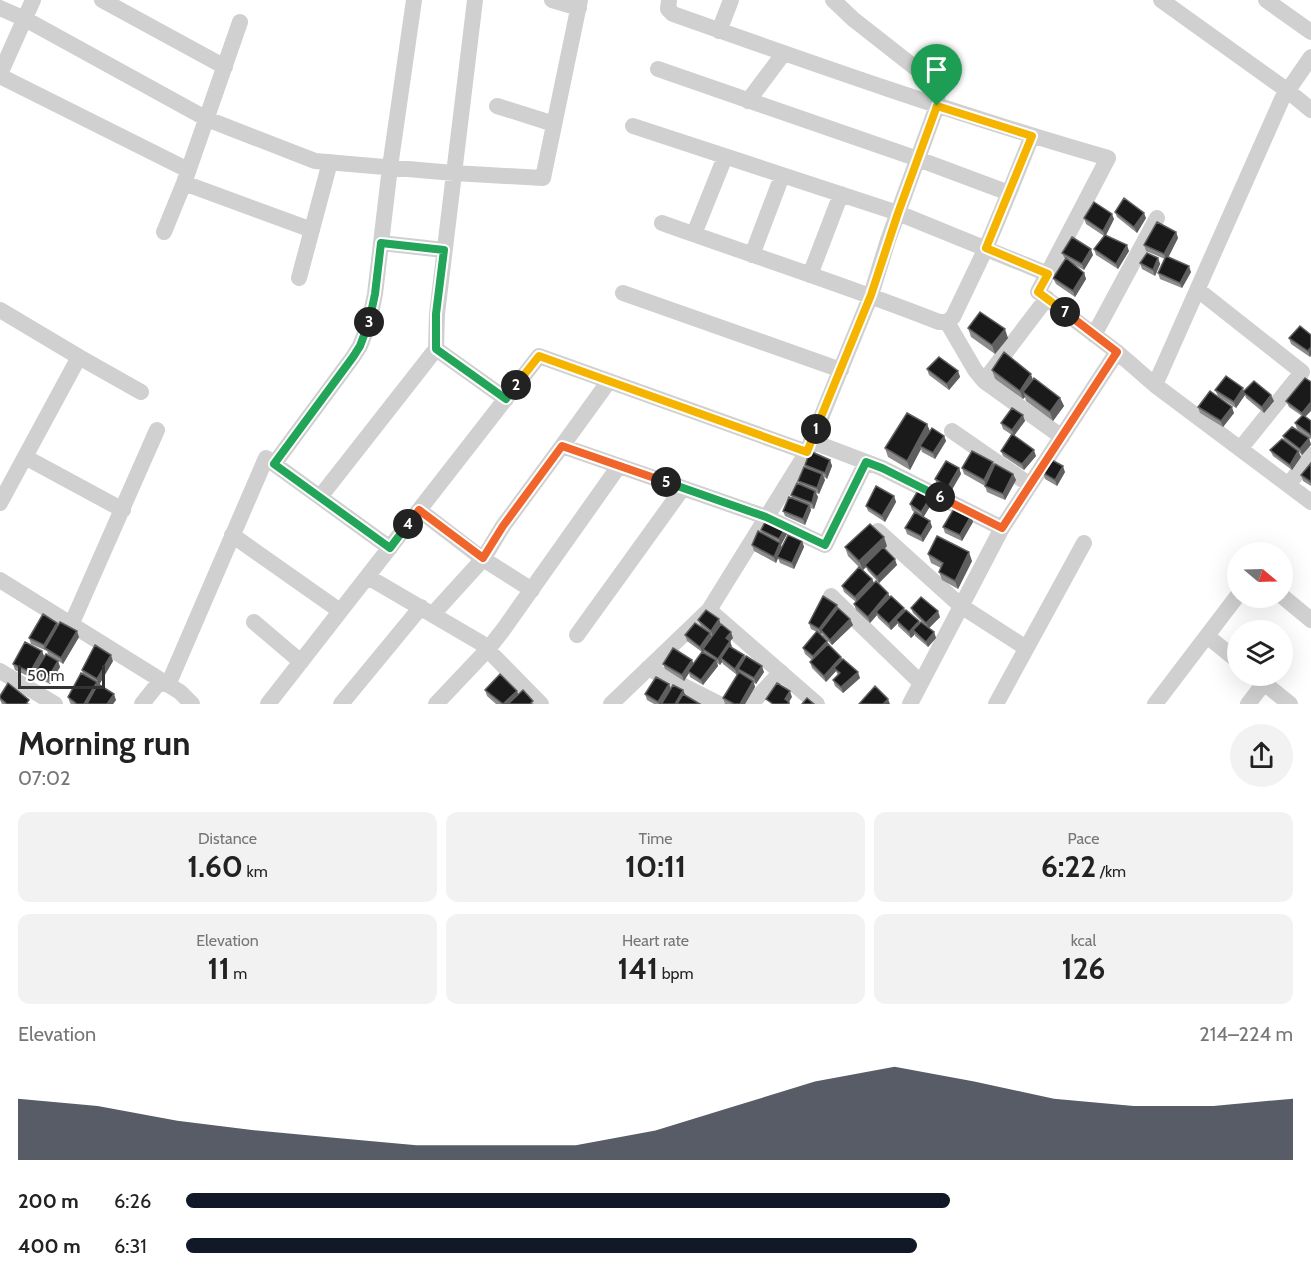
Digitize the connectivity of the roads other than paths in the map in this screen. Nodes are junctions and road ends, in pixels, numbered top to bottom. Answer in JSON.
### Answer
{"nodes":[{"id":1,"x":33,"y":0,"type":"edge"},
{"id":2,"x":102,"y":0,"type":"edge"},
{"id":3,"x":414,"y":0,"type":"edge"},
{"id":4,"x":475,"y":0,"type":"edge"},
{"id":5,"x":552,"y":0,"type":"edge"},
{"id":6,"x":669,"y":0,"type":"edge"},
{"id":7,"x":731,"y":0,"type":"edge"},
{"id":8,"x":833,"y":0,"type":"edge"},
{"id":9,"x":1161,"y":0,"type":"edge"},
{"id":10,"x":1266,"y":0,"type":"edge"},
{"id":11,"x":580,"y":4,"type":"edge"},
{"id":12,"x":0,"y":8,"type":"edge"},
{"id":13,"x":25,"y":19,"type":"junction"},
{"id":14,"x":240,"y":22,"type":"dead end"},
{"id":15,"x":719,"y":31,"type":"junction"},
{"id":16,"x":1311,"y":32,"type":"edge"},
{"id":17,"x":784,"y":53,"type":"junction"},
{"id":18,"x":1311,"y":57,"type":"edge"},
{"id":19,"x":225,"y":67,"type":"junction"},
{"id":20,"x":658,"y":69,"type":"dead end"},
{"id":21,"x":0,"y":75,"type":"edge"},
{"id":22,"x":1288,"y":91,"type":"junction"},
{"id":23,"x":748,"y":100,"type":"junction"},
{"id":24,"x":497,"y":106,"type":"dead end"},
{"id":25,"x":937,"y":106,"type":"junction"},
{"id":26,"x":1311,"y":110,"type":"edge"},
{"id":27,"x":207,"y":119,"type":"junction"},
{"id":28,"x":554,"y":124,"type":"junction"},
{"id":29,"x":633,"y":126,"type":"dead end"},
{"id":30,"x":1032,"y":136,"type":"junction"},
{"id":31,"x":725,"y":157,"type":"junction"},
{"id":32,"x":918,"y":159,"type":"junction"},
{"id":33,"x":330,"y":162,"type":"junction"},
{"id":34,"x":390,"y":167,"type":"junction"},
{"id":35,"x":454,"y":173,"type":"junction"},
{"id":36,"x":782,"y":176,"type":"junction"},
{"id":37,"x":186,"y":177,"type":"junction"},
{"id":38,"x":1009,"y":193,"type":"junction"},
{"id":39,"x":842,"y":194,"type":"junction"},
{"id":40,"x":898,"y":213,"type":"junction"},
{"id":41,"x":1157,"y":218,"type":"dead end"},
{"id":42,"x":662,"y":223,"type":"dead end"},
{"id":43,"x":312,"y":230,"type":"junction"},
{"id":44,"x":164,"y":232,"type":"dead end"},
{"id":45,"x":694,"y":234,"type":"junction"},
{"id":46,"x":381,"y":243,"type":"junction"},
{"id":47,"x":986,"y":248,"type":"junction"},
{"id":48,"x":444,"y":250,"type":"junction"},
{"id":49,"x":752,"y":255,"type":"junction"},
{"id":50,"x":1048,"y":274,"type":"junction"},
{"id":51,"x":810,"y":275,"type":"junction"},
{"id":52,"x":298,"y":278,"type":"dead end"},
{"id":53,"x":1198,"y":290,"type":"junction"},
{"id":54,"x":623,"y":293,"type":"dead end"},
{"id":55,"x":871,"y":295,"type":"junction"},
{"id":56,"x":1047,"y":298,"type":"junction"},
{"id":57,"x":0,"y":310,"type":"edge"},
{"id":58,"x":947,"y":322,"type":"junction"},
{"id":59,"x":1094,"y":335,"type":"junction"},
{"id":60,"x":436,"y":349,"type":"junction"},
{"id":61,"x":1117,"y":352,"type":"junction"},
{"id":62,"x":79,"y":357,"type":"junction"},
{"id":63,"x":841,"y":370,"type":"junction"},
{"id":64,"x":609,"y":381,"type":"junction"},
{"id":65,"x":984,"y":381,"type":"junction"},
{"id":66,"x":1155,"y":385,"type":"junction"},
{"id":67,"x":141,"y":392,"type":"dead end"},
{"id":68,"x":506,"y":399,"type":"junction"},
{"id":69,"x":157,"y":430,"type":"dead end"},
{"id":70,"x":952,"y":431,"type":"dead end"},
{"id":71,"x":1062,"y":437,"type":"junction"},
{"id":72,"x":562,"y":446,"type":"junction"},
{"id":73,"x":809,"y":447,"type":"junction"},
{"id":74,"x":1240,"y":449,"type":"junction"},
{"id":75,"x":1311,"y":455,"type":"edge"},
{"id":76,"x":25,"y":457,"type":"junction"},
{"id":77,"x":866,"y":462,"type":"junction"},
{"id":78,"x":274,"y":464,"type":"junction"},
{"id":79,"x":619,"y":466,"type":"junction"},
{"id":80,"x":1288,"y":484,"type":"junction"},
{"id":81,"x":1030,"y":485,"type":"junction"},
{"id":82,"x":683,"y":488,"type":"junction"},
{"id":83,"x":320,"y":497,"type":"junction"},
{"id":84,"x":1311,"y":502,"type":"edge"},
{"id":85,"x":0,"y":503,"type":"edge"},
{"id":86,"x":123,"y":510,"type":"junction"},
{"id":87,"x":419,"y":510,"type":"junction"},
{"id":88,"x":766,"y":517,"type":"junction"},
{"id":89,"x":1002,"y":528,"type":"junction"},
{"id":90,"x":878,"y":531,"type":"edge"},
{"id":91,"x":232,"y":535,"type":"junction"},
{"id":92,"x":1084,"y":543,"type":"dead end"},
{"id":93,"x":390,"y":548,"type":"junction"},
{"id":94,"x":483,"y":558,"type":"junction"},
{"id":95,"x":368,"y":577,"type":"junction"},
{"id":96,"x":0,"y":580,"type":"edge"},
{"id":97,"x":532,"y":590,"type":"junction"},
{"id":98,"x":831,"y":596,"type":"dead end"},
{"id":99,"x":1293,"y":605,"type":"edge"},
{"id":100,"x":961,"y":606,"type":"junction"},
{"id":101,"x":1228,"y":608,"type":"edge"},
{"id":102,"x":709,"y":610,"type":"junction"},
{"id":103,"x":340,"y":611,"type":"junction"},
{"id":104,"x":427,"y":611,"type":"junction"},
{"id":105,"x":1311,"y":620,"type":"edge"},
{"id":106,"x":254,"y":622,"type":"dead end"},
{"id":107,"x":71,"y":625,"type":"junction"},
{"id":108,"x":577,"y":634,"type":"dead end"},
{"id":109,"x":1207,"y":636,"type":"junction"},
{"id":110,"x":1026,"y":648,"type":"junction"},
{"id":111,"x":488,"y":649,"type":"junction"},
{"id":112,"x":1227,"y":652,"type":"edge"},
{"id":113,"x":301,"y":662,"type":"junction"},
{"id":114,"x":648,"y":668,"type":"junction"},
{"id":115,"x":0,"y":670,"type":"edge"},
{"id":116,"x":781,"y":672,"type":"junction"},
{"id":117,"x":164,"y":683,"type":"junction"},
{"id":118,"x":921,"y":683,"type":"junction"},
{"id":119,"x":1256,"y":686,"type":"edge"},
{"id":120,"x":1268,"y":686,"type":"edge"},
{"id":121,"x":442,"y":702,"type":"edge"},
{"id":122,"x":49,"y":703,"type":"edge"},
{"id":123,"x":142,"y":704,"type":"edge"},
{"id":124,"x":192,"y":704,"type":"edge"},
{"id":125,"x":268,"y":704,"type":"edge"},
{"id":126,"x":341,"y":704,"type":"edge"},
{"id":127,"x":541,"y":704,"type":"edge"},
{"id":128,"x":611,"y":704,"type":"edge"},
{"id":129,"x":718,"y":704,"type":"edge"},
{"id":130,"x":751,"y":704,"type":"edge"},
{"id":131,"x":817,"y":704,"type":"edge"},
{"id":132,"x":910,"y":704,"type":"edge"},
{"id":133,"x":996,"y":704,"type":"edge"},
{"id":134,"x":1155,"y":704,"type":"edge"},
{"id":135,"x":1248,"y":704,"type":"edge"},
{"id":136,"x":1290,"y":704,"type":"edge"}],
"edges":[{"from":1,"to":13,"type":"street"},
{"from":2,"to":19,"type":"street"},
{"from":3,"to":34,"type":"street"},
{"from":4,"to":35,"type":"street"},
{"from":5,"to":11,"type":"street"},
{"from":6,"to":15,"type":"street"},
{"from":7,"to":15,"type":"street"},
{"from":8,"to":25,"type":"street"},
{"from":9,"to":22,"type":"street"},
{"from":10,"to":16,"type":"street"},
{"from":11,"to":28,"type":"street"},
{"from":12,"to":13,"type":"street"},
{"from":13,"to":21,"type":"street"},
{"from":13,"to":27,"type":"street"},
{"from":14,"to":19,"type":"street"},
{"from":15,"to":17,"type":"street"},
{"from":17,"to":23,"type":"street"},
{"from":17,"to":25,"type":"street"},
{"from":18,"to":22,"type":"street"},
{"from":19,"to":27,"type":"street"},
{"from":20,"to":23,"type":"street"},
{"from":21,"to":37,"type":"street"},
{"from":22,"to":26,"type":"street"},
{"from":22,"to":53,"type":"street"},
{"from":23,"to":32,"type":"street"},
{"from":24,"to":28,"type":"street"},
{"from":25,"to":30,"type":"street"},
{"from":25,"to":32,"type":"street"},
{"from":27,"to":33,"type":"street"},
{"from":27,"to":37,"type":"street"},
{"from":28,"to":35,"type":"street"},
{"from":29,"to":31,"type":"street"},
{"from":30,"to":38,"type":"street"},
{"from":30,"to":50,"type":"street"},
{"from":31,"to":36,"type":"street"},
{"from":31,"to":45,"type":"street"},
{"from":32,"to":38,"type":"street"},
{"from":32,"to":40,"type":"street"},
{"from":33,"to":34,"type":"street"},
{"from":33,"to":43,"type":"street"},
{"from":34,"to":35,"type":"street"},
{"from":34,"to":46,"type":"street"},
{"from":35,"to":48,"type":"street"},
{"from":36,"to":39,"type":"street"},
{"from":36,"to":49,"type":"street"},
{"from":37,"to":43,"type":"street"},
{"from":37,"to":44,"type":"street"},
{"from":38,"to":47,"type":"street"},
{"from":39,"to":40,"type":"street"},
{"from":39,"to":51,"type":"street"},
{"from":40,"to":47,"type":"street"},
{"from":40,"to":55,"type":"street"},
{"from":41,"to":59,"type":"street"},
{"from":42,"to":45,"type":"street"},
{"from":43,"to":52,"type":"street"},
{"from":45,"to":49,"type":"street"},
{"from":46,"to":48,"type":"street"},
{"from":46,"to":78,"type":"street"},
{"from":47,"to":50,"type":"street"},
{"from":47,"to":58,"type":"street"},
{"from":48,"to":60,"type":"street"},
{"from":49,"to":51,"type":"street"},
{"from":50,"to":56,"type":"street"},
{"from":51,"to":55,"type":"street"},
{"from":53,"to":66,"type":"street"},
{"from":53,"to":74,"type":"street"},
{"from":54,"to":63,"type":"street"},
{"from":55,"to":58,"type":"street"},
{"from":55,"to":63,"type":"street"},
{"from":56,"to":59,"type":"street"},
{"from":56,"to":65,"type":"street"},
{"from":57,"to":62,"type":"street"},
{"from":58,"to":65,"type":"street"},
{"from":59,"to":61,"type":"street"},
{"from":60,"to":68,"type":"street"},
{"from":60,"to":83,"type":"street"},
{"from":61,"to":66,"type":"street"},
{"from":61,"to":71,"type":"street"},
{"from":62,"to":67,"type":"street"},
{"from":62,"to":76,"type":"street"},
{"from":63,"to":73,"type":"street"},
{"from":64,"to":68,"type":"street"},
{"from":64,"to":72,"type":"street"},
{"from":64,"to":73,"type":"street"},
{"from":65,"to":71,"type":"street"},
{"from":66,"to":74,"type":"street"},
{"from":68,"to":87,"type":"street"},
{"from":69,"to":86,"type":"street"},
{"from":70,"to":81,"type":"street"},
{"from":71,"to":81,"type":"street"},
{"from":72,"to":79,"type":"street"},
{"from":72,"to":94,"type":"street"},
{"from":73,"to":77,"type":"street"},
{"from":73,"to":88,"type":"street"},
{"from":74,"to":80,"type":"street"},
{"from":75,"to":80,"type":"street"},
{"from":76,"to":85,"type":"street"},
{"from":76,"to":86,"type":"street"},
{"from":77,"to":88,"type":"street"},
{"from":77,"to":89,"type":"street"},
{"from":78,"to":83,"type":"street"},
{"from":78,"to":91,"type":"street"},
{"from":79,"to":82,"type":"street"},
{"from":79,"to":97,"type":"street"},
{"from":80,"to":84,"type":"street"},
{"from":81,"to":89,"type":"street"},
{"from":82,"to":88,"type":"street"},
{"from":82,"to":108,"type":"street"},
{"from":83,"to":93,"type":"street"},
{"from":86,"to":107,"type":"street"},
{"from":87,"to":93,"type":"street"},
{"from":87,"to":94,"type":"street"},
{"from":88,"to":102,"type":"street"},
{"from":89,"to":100,"type":"street"},
{"from":90,"to":100,"type":"street"},
{"from":91,"to":103,"type":"street"},
{"from":91,"to":117,"type":"street"},
{"from":92,"to":110,"type":"street"},
{"from":93,"to":95,"type":"street"},
{"from":94,"to":97,"type":"street"},
{"from":94,"to":104,"type":"street"},
{"from":95,"to":103,"type":"street"},
{"from":95,"to":104,"type":"street"},
{"from":96,"to":107,"type":"street"},
{"from":97,"to":111,"type":"street"},
{"from":98,"to":118,"type":"street"},
{"from":99,"to":105,"type":"street"},
{"from":100,"to":110,"type":"street"},
{"from":100,"to":118,"type":"street"},
{"from":101,"to":109,"type":"street"},
{"from":102,"to":114,"type":"street"},
{"from":102,"to":116,"type":"street"},
{"from":103,"to":113,"type":"street"},
{"from":104,"to":111,"type":"street"},
{"from":104,"to":126,"type":"street"},
{"from":106,"to":113,"type":"street"},
{"from":107,"to":117,"type":"street"},
{"from":109,"to":112,"type":"street"},
{"from":109,"to":134,"type":"street"},
{"from":110,"to":133,"type":"street"},
{"from":111,"to":121,"type":"street"},
{"from":111,"to":127,"type":"street"},
{"from":113,"to":125,"type":"street"},
{"from":114,"to":128,"type":"street"},
{"from":114,"to":129,"type":"street"},
{"from":115,"to":122,"type":"street"},
{"from":116,"to":130,"type":"street"},
{"from":116,"to":131,"type":"street"},
{"from":117,"to":123,"type":"street"},
{"from":117,"to":124,"type":"street"},
{"from":118,"to":132,"type":"street"},
{"from":119,"to":135,"type":"street"},
{"from":120,"to":136,"type":"street"}]}
